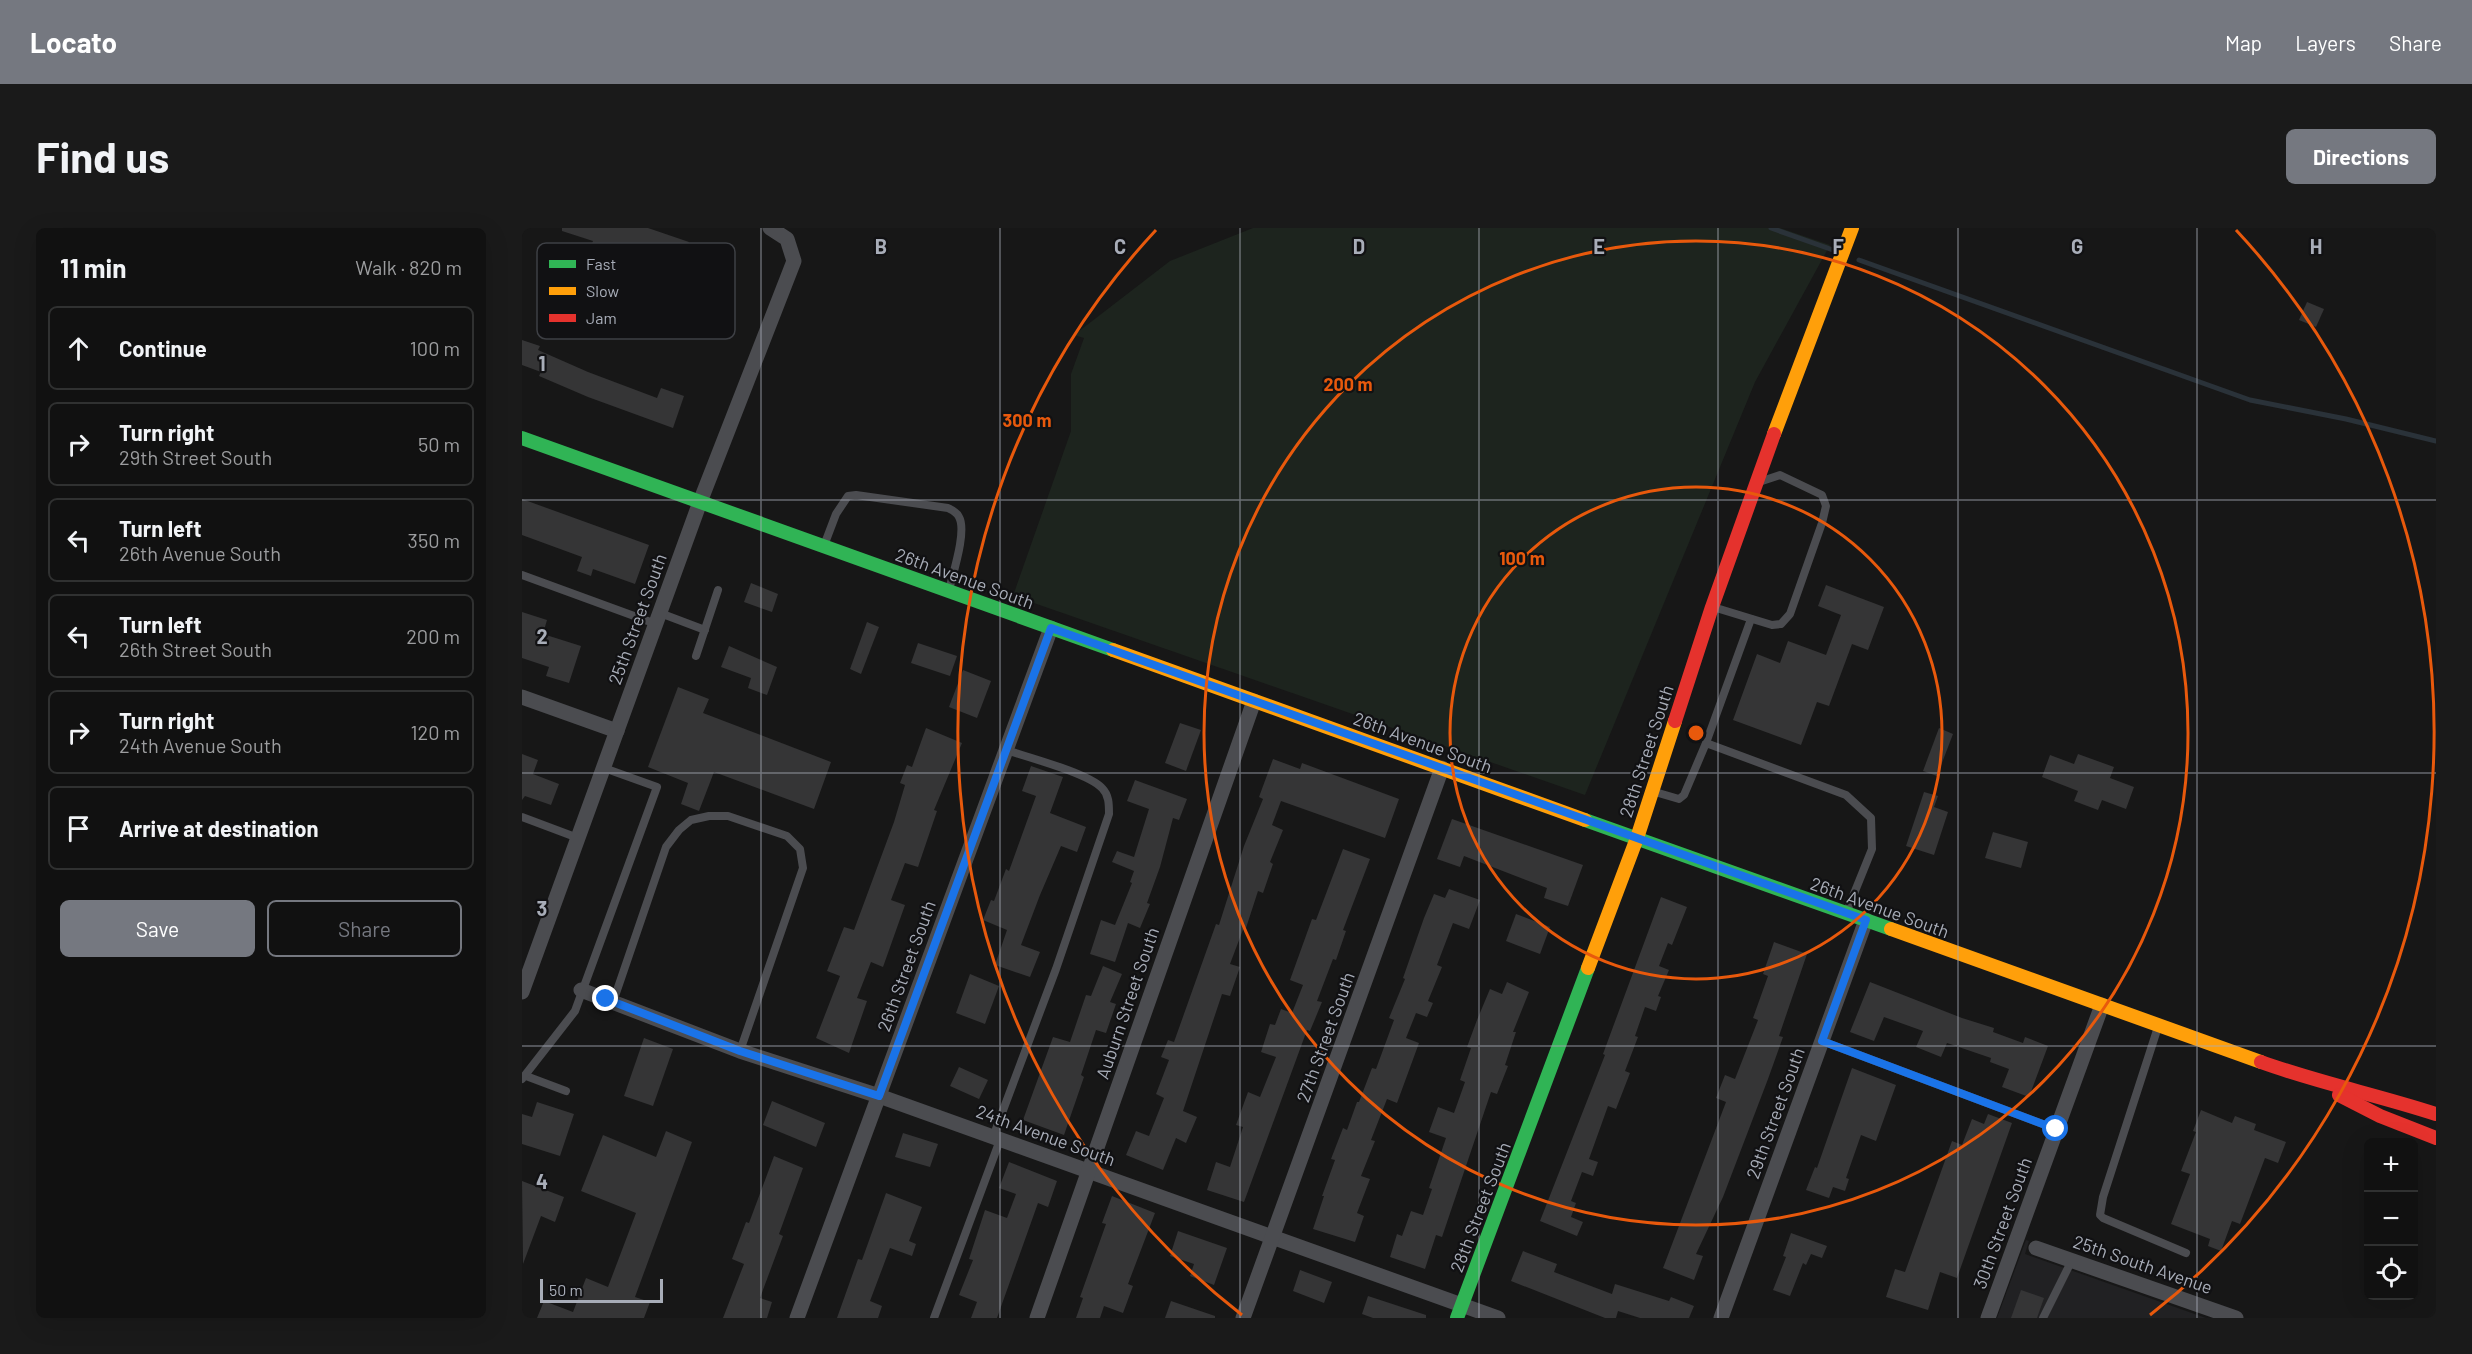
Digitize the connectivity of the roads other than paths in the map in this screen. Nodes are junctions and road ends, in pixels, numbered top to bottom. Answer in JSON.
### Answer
{"nodes":[{"id":1,"x":770,"y":228,"type":"edge"},
{"id":2,"x":1852,"y":228,"type":"edge"},
{"id":3,"x":522,"y":438,"type":"edge"},
{"id":4,"x":1755,"y":484,"type":"junction"},
{"id":5,"x":700,"y":502,"type":"junction"},
{"id":6,"x":824,"y":546,"type":"junction"},
{"id":7,"x":522,"y":575,"type":"edge"},
{"id":8,"x":718,"y":590,"type":"dead end"},
{"id":9,"x":949,"y":591,"type":"junction"},
{"id":10,"x":1712,"y":607,"type":"junction"},
{"id":11,"x":658,"y":619,"type":"junction"},
{"id":12,"x":1751,"y":619,"type":"junction"},
{"id":13,"x":1051,"y":628,"type":"junction"},
{"id":14,"x":705,"y":630,"type":"junction"},
{"id":15,"x":696,"y":656,"type":"dead end"},
{"id":16,"x":522,"y":697,"type":"edge"},
{"id":17,"x":1254,"y":701,"type":"junction"},
{"id":18,"x":617,"y":731,"type":"junction"},
{"id":19,"x":1706,"y":743,"type":"junction"},
{"id":20,"x":1006,"y":750,"type":"junction"},
{"id":21,"x":603,"y":768,"type":"junction"},
{"id":22,"x":1442,"y":768,"type":"junction"},
{"id":23,"x":1654,"y":792,"type":"junction"},
{"id":24,"x":522,"y":818,"type":"edge"},
{"id":25,"x":578,"y":838,"type":"junction"},
{"id":26,"x":1637,"y":838,"type":"junction"},
{"id":27,"x":1846,"y":914,"type":"junction"},
{"id":28,"x":1866,"y":920,"type":"junction"},
{"id":29,"x":581,"y":990,"type":"junction"},
{"id":30,"x":522,"y":992,"type":"edge"},
{"id":31,"x":613,"y":1002,"type":"junction"},
{"id":32,"x":2102,"y":1005,"type":"junction"},
{"id":33,"x":2158,"y":1026,"type":"junction"},
{"id":34,"x":1822,"y":1041,"type":"junction"},
{"id":35,"x":740,"y":1051,"type":"junction"},
{"id":36,"x":524,"y":1078,"type":"edge"},
{"id":37,"x":2311,"y":1080,"type":"junction"},
{"id":38,"x":566,"y":1091,"type":"dead end"},
{"id":39,"x":879,"y":1096,"type":"junction"},
{"id":40,"x":2436,"y":1114,"type":"edge"},
{"id":41,"x":2056,"y":1129,"type":"junction"},
{"id":42,"x":996,"y":1138,"type":"junction"},
{"id":43,"x":2436,"y":1138,"type":"edge"},
{"id":44,"x":1089,"y":1171,"type":"junction"},
{"id":45,"x":1273,"y":1238,"type":"junction"},
{"id":46,"x":2036,"y":1248,"type":"dead end"},
{"id":47,"x":2186,"y":1252,"type":"dead end"},
{"id":48,"x":2072,"y":1260,"type":"junction"},
{"id":49,"x":1460,"y":1312,"type":"edge"},
{"id":50,"x":2046,"y":1317,"type":"edge"},
{"id":51,"x":797,"y":1318,"type":"edge"},
{"id":52,"x":934,"y":1318,"type":"edge"},
{"id":53,"x":1036,"y":1318,"type":"edge"},
{"id":54,"x":1244,"y":1318,"type":"edge"},
{"id":55,"x":1498,"y":1318,"type":"edge"},
{"id":56,"x":1721,"y":1318,"type":"edge"},
{"id":57,"x":1988,"y":1318,"type":"edge"},
{"id":58,"x":2236,"y":1318,"type":"edge"}],
"edges":[{"from":1,"to":5,"type":"street","name":"25th Street South"},
{"from":2,"to":4,"type":"street","name":"28th Street South"},
{"from":3,"to":5,"type":"street","name":"26th Avenue South"},
{"from":4,"to":10,"type":"street","name":"28th Street South"},
{"from":4,"to":12,"type":"lane"},
{"from":5,"to":6,"type":"street","name":"26th Avenue South"},
{"from":5,"to":11,"type":"street","name":"25th Street South"},
{"from":6,"to":9,"type":"street","name":"26th Avenue South"},
{"from":6,"to":9,"type":"lane"},
{"from":7,"to":11,"type":"lane"},
{"from":8,"to":14,"type":"lane"},
{"from":9,"to":13,"type":"street","name":"26th Avenue South"},
{"from":10,"to":12,"type":"lane"},
{"from":10,"to":23,"type":"street","name":"28th Street South"},
{"from":11,"to":14,"type":"lane"},
{"from":11,"to":18,"type":"street","name":"25th Street South"},
{"from":12,"to":19,"type":"lane"},
{"from":13,"to":17,"type":"street","name":"26th Avenue South"},
{"from":13,"to":20,"type":"street","name":"26th Street South"},
{"from":14,"to":15,"type":"lane"},
{"from":16,"to":18,"type":"street"},
{"from":17,"to":22,"type":"street","name":"26th Avenue South"},
{"from":17,"to":44,"type":"street","name":"Auburn Street South"},
{"from":18,"to":21,"type":"street","name":"25th Street South"},
{"from":19,"to":23,"type":"lane"},
{"from":19,"to":27,"type":"lane"},
{"from":20,"to":39,"type":"street","name":"26th Street South"},
{"from":20,"to":42,"type":"lane"},
{"from":21,"to":25,"type":"street","name":"25th Street South"},
{"from":21,"to":29,"type":"lane"},
{"from":22,"to":26,"type":"street","name":"26th Avenue South"},
{"from":22,"to":45,"type":"street","name":"27th Street South"},
{"from":23,"to":26,"type":"street","name":"28th Street South"},
{"from":24,"to":25,"type":"lane"},
{"from":25,"to":30,"type":"street","name":"25th Street South"},
{"from":26,"to":27,"type":"street","name":"26th Avenue South"},
{"from":26,"to":49,"type":"street","name":"28th Street South"},
{"from":27,"to":28,"type":"street","name":"26th Avenue South"},
{"from":28,"to":32,"type":"street","name":"26th Avenue South"},
{"from":28,"to":34,"type":"street","name":"29th Street South"},
{"from":29,"to":31,"type":"street","name":"24th Avenue South"},
{"from":29,"to":36,"type":"lane"},
{"from":31,"to":35,"type":"street","name":"24th Avenue South"},
{"from":31,"to":35,"type":"lane"},
{"from":32,"to":33,"type":"street","name":"26th Avenue South"},
{"from":32,"to":41,"type":"street","name":"30th Street South"},
{"from":33,"to":37,"type":"street","name":"26th Avenue South"},
{"from":33,"to":47,"type":"lane"},
{"from":34,"to":41,"type":"lane"},
{"from":34,"to":56,"type":"street","name":"29th Street South"},
{"from":35,"to":39,"type":"street","name":"24th Avenue South"},
{"from":36,"to":38,"type":"lane"},
{"from":37,"to":40,"type":"street","name":"26th Avenue South"},
{"from":37,"to":43,"type":"street","name":"26th Avenue South"},
{"from":39,"to":42,"type":"street","name":"24th Avenue South"},
{"from":39,"to":51,"type":"street","name":"26th Street South"},
{"from":41,"to":57,"type":"street","name":"30th Street South"},
{"from":42,"to":44,"type":"street","name":"24th Avenue South"},
{"from":42,"to":52,"type":"lane"},
{"from":44,"to":45,"type":"street","name":"24th Avenue South"},
{"from":44,"to":53,"type":"street","name":"Auburn Street South"},
{"from":45,"to":49,"type":"street","name":"24th Avenue South"},
{"from":45,"to":54,"type":"street","name":"27th Street South"},
{"from":46,"to":48,"type":"street","name":"25th South Avenue"},
{"from":48,"to":50,"type":"lane"},
{"from":48,"to":58,"type":"street","name":"25th South Avenue"},
{"from":49,"to":55,"type":"street","name":"24th Avenue South"}]}
